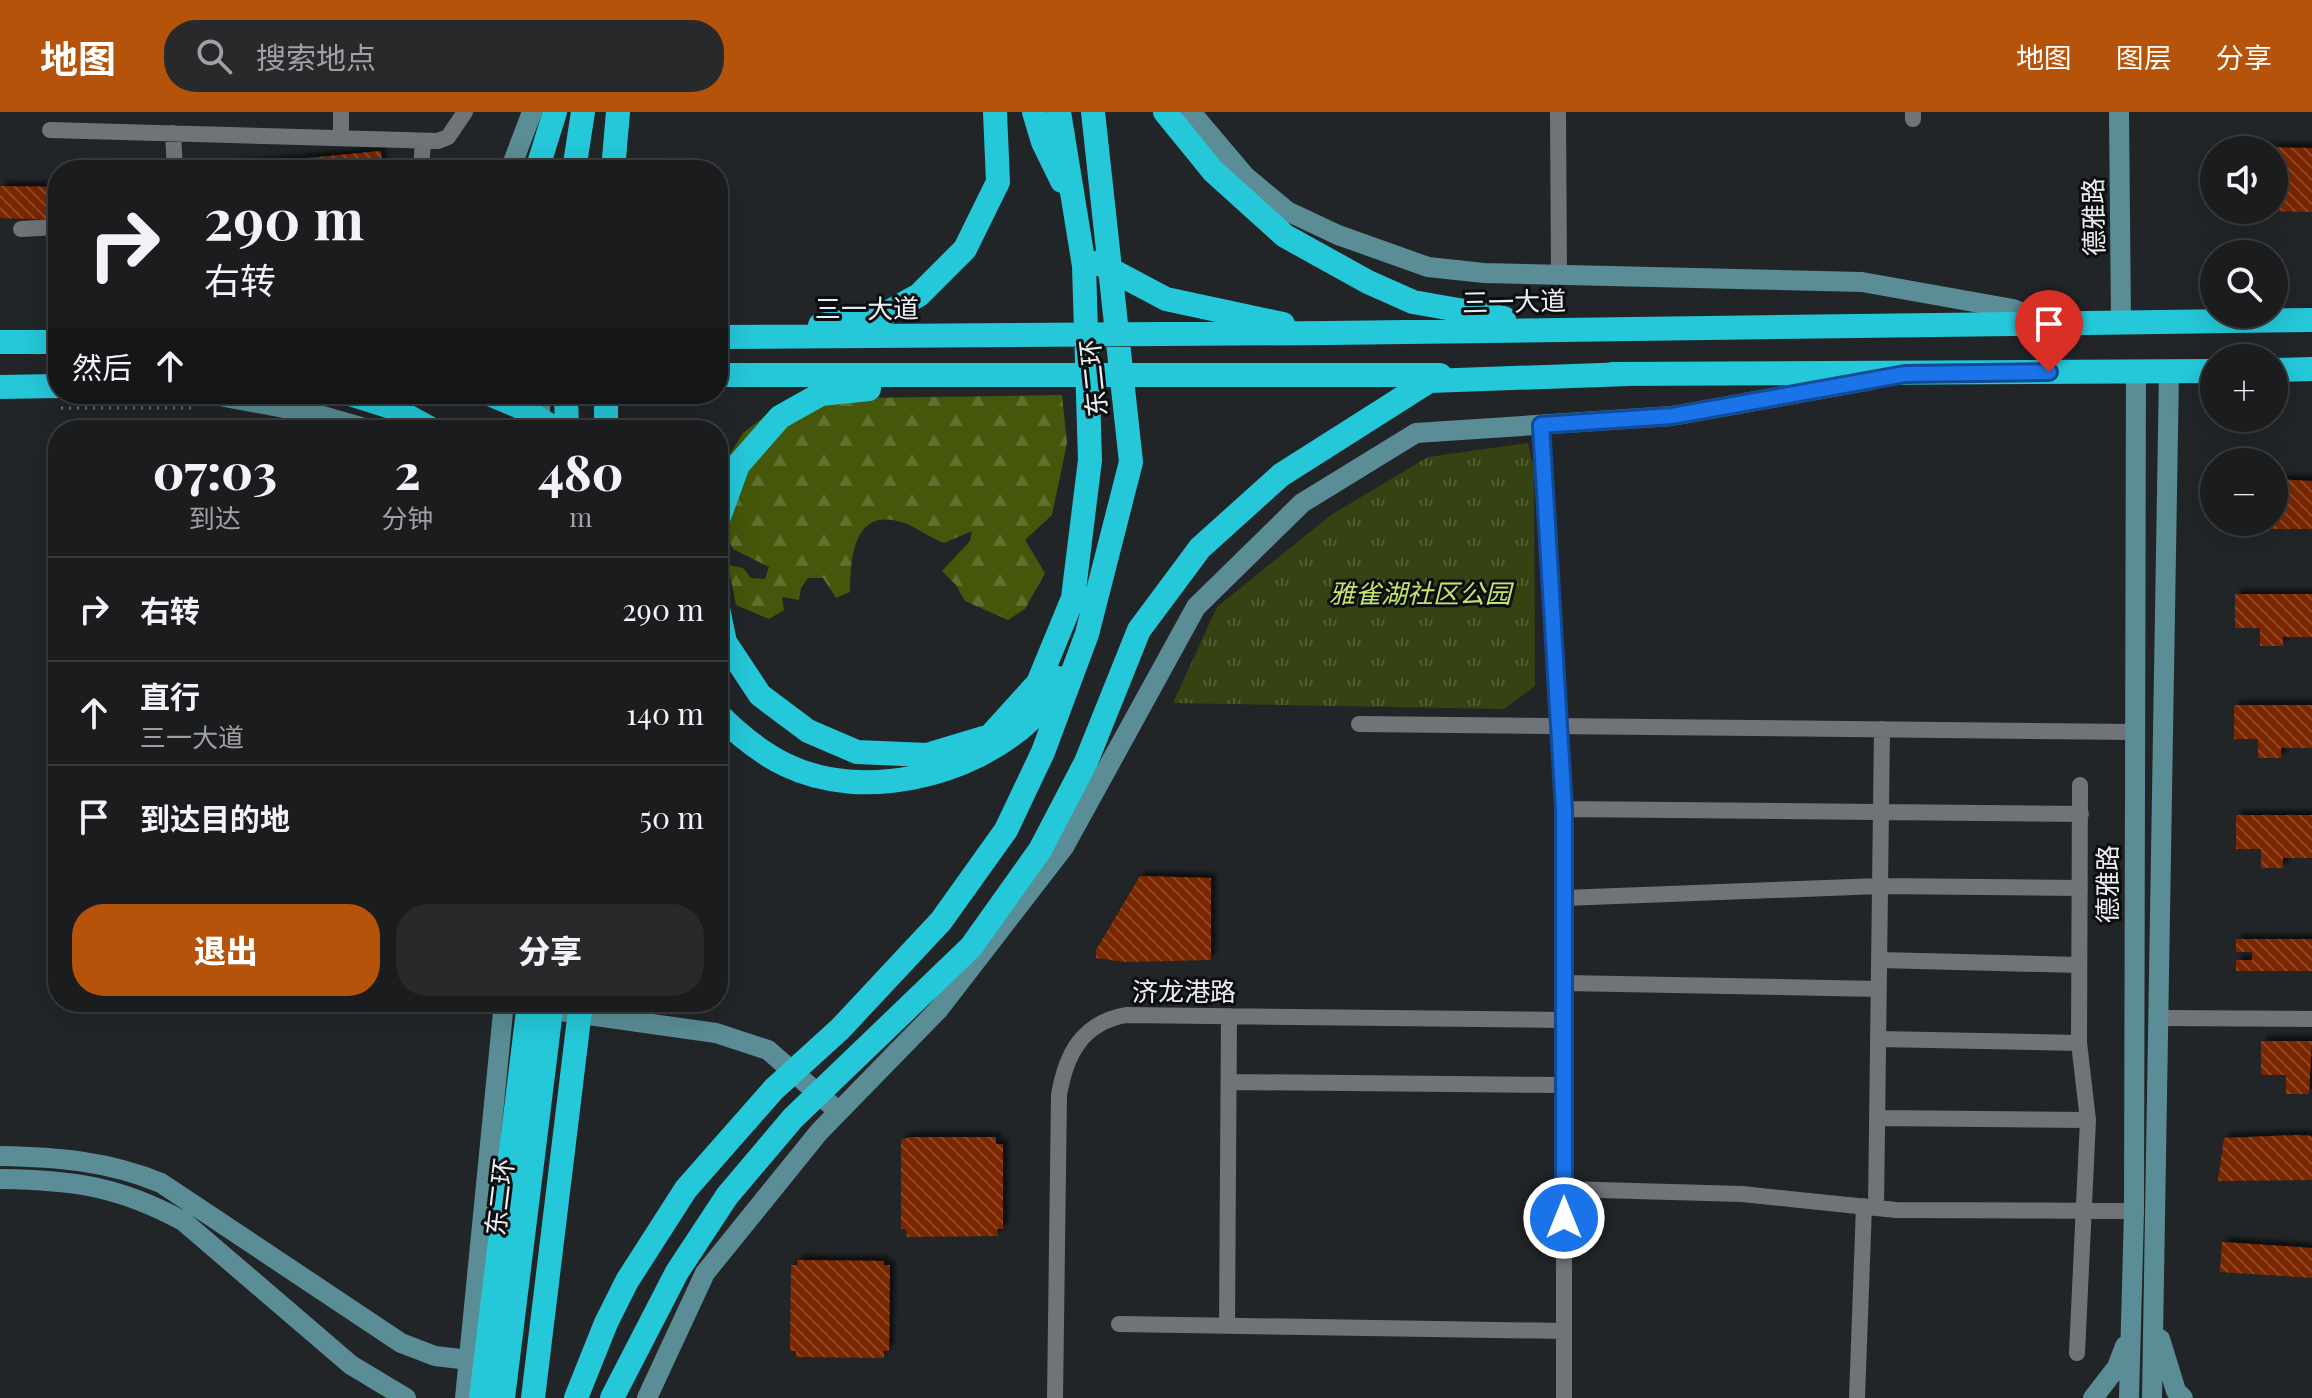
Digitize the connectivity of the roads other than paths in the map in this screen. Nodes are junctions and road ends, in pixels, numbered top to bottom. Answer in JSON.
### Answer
{"nodes":[{"id":1,"x":341,"y":112,"type":"edge"},
{"id":2,"x":465,"y":112,"type":"edge"},
{"id":3,"x":532,"y":112,"type":"edge"},
{"id":4,"x":555,"y":112,"type":"edge"},
{"id":5,"x":618,"y":112,"type":"edge"},
{"id":6,"x":995,"y":112,"type":"edge"},
{"id":7,"x":1034,"y":112,"type":"edge"},
{"id":8,"x":1059,"y":112,"type":"edge"},
{"id":9,"x":1093,"y":112,"type":"edge"},
{"id":10,"x":1165,"y":112,"type":"edge"},
{"id":11,"x":1191,"y":112,"type":"edge"},
{"id":12,"x":1558,"y":112,"type":"edge"},
{"id":13,"x":2107,"y":112,"type":"edge"},
{"id":14,"x":2119,"y":112,"type":"edge"},
{"id":15,"x":582,"y":118,"type":"edge"},
{"id":16,"x":50,"y":130,"type":"dead end"},
{"id":17,"x":173,"y":133,"type":"junction"},
{"id":18,"x":341,"y":138,"type":"junction"},
{"id":19,"x":423,"y":141,"type":"junction"},
{"id":20,"x":174,"y":160,"type":"edge"},
{"id":21,"x":422,"y":160,"type":"edge"},
{"id":22,"x":520,"y":160,"type":"edge"},
{"id":23,"x":524,"y":160,"type":"edge"},
{"id":24,"x":576,"y":160,"type":"edge"},
{"id":25,"x":614,"y":160,"type":"edge"},
{"id":26,"x":48,"y":228,"type":"edge"},
{"id":27,"x":21,"y":229,"type":"dead end"},
{"id":28,"x":1559,"y":275,"type":"junction"},
{"id":29,"x":2312,"y":320,"type":"edge"},
{"id":30,"x":2114,"y":321,"type":"junction"},
{"id":31,"x":2048,"y":322,"type":"junction"},
{"id":32,"x":1594,"y":328,"type":"junction"},
{"id":33,"x":1328,"y":333,"type":"junction"},
{"id":34,"x":728,"y":337,"type":"edge"},
{"id":35,"x":750,"y":337,"type":"junction"},
{"id":36,"x":0,"y":342,"type":"edge"},
{"id":37,"x":48,"y":342,"type":"edge"},
{"id":38,"x":2312,"y":369,"type":"edge"},
{"id":39,"x":2288,"y":370,"type":"edge"},
{"id":40,"x":2136,"y":371,"type":"junction"},
{"id":41,"x":2169,"y":371,"type":"junction"},
{"id":42,"x":2200,"y":371,"type":"edge"},
{"id":43,"x":1629,"y":374,"type":"junction"},
{"id":44,"x":1905,"y":374,"type":"junction"},
{"id":45,"x":728,"y":375,"type":"edge"},
{"id":46,"x":970,"y":377,"type":"junction"},
{"id":47,"x":0,"y":387,"type":"edge"},
{"id":48,"x":48,"y":395,"type":"edge"},
{"id":49,"x":262,"y":404,"type":"edge"},
{"id":50,"x":382,"y":404,"type":"edge"},
{"id":51,"x":513,"y":404,"type":"edge"},
{"id":52,"x":337,"y":420,"type":"edge"},
{"id":53,"x":415,"y":420,"type":"edge"},
{"id":54,"x":541,"y":420,"type":"edge"},
{"id":55,"x":1541,"y":425,"type":"junction"},
{"id":56,"x":728,"y":492,"type":"edge"},
{"id":57,"x":1087,"y":634,"type":"junction"},
{"id":58,"x":728,"y":647,"type":"edge"},
{"id":59,"x":728,"y":723,"type":"edge"},
{"id":60,"x":1359,"y":724,"type":"dead end"},
{"id":61,"x":1559,"y":727,"type":"junction"},
{"id":62,"x":1882,"y":729,"type":"junction"},
{"id":63,"x":2135,"y":732,"type":"junction"},
{"id":64,"x":2080,"y":785,"type":"dead end"},
{"id":65,"x":1564,"y":809,"type":"junction"},
{"id":66,"x":1881,"y":810,"type":"junction"},
{"id":67,"x":2081,"y":814,"type":"junction"},
{"id":68,"x":1880,"y":886,"type":"junction"},
{"id":69,"x":2080,"y":888,"type":"junction"},
{"id":70,"x":1564,"y":898,"type":"junction"},
{"id":71,"x":1879,"y":960,"type":"junction"},
{"id":72,"x":2079,"y":965,"type":"junction"},
{"id":73,"x":1564,"y":983,"type":"junction"},
{"id":74,"x":1879,"y":989,"type":"junction"},
{"id":75,"x":503,"y":1012,"type":"edge"},
{"id":76,"x":536,"y":1012,"type":"edge"},
{"id":77,"x":536,"y":1012,"type":"edge"},
{"id":78,"x":580,"y":1012,"type":"edge"},
{"id":79,"x":591,"y":1012,"type":"edge"},
{"id":80,"x":1229,"y":1016,"type":"junction"},
{"id":81,"x":2160,"y":1018,"type":"junction"},
{"id":82,"x":2312,"y":1019,"type":"edge"},
{"id":83,"x":1564,"y":1020,"type":"junction"},
{"id":84,"x":1878,"y":1039,"type":"junction"},
{"id":85,"x":2079,"y":1043,"type":"junction"},
{"id":86,"x":1229,"y":1082,"type":"junction"},
{"id":87,"x":1564,"y":1085,"type":"junction"},
{"id":88,"x":839,"y":1112,"type":"junction"},
{"id":89,"x":1877,"y":1118,"type":"junction"},
{"id":90,"x":2088,"y":1120,"type":"junction"},
{"id":91,"x":0,"y":1156,"type":"edge"},
{"id":92,"x":0,"y":1179,"type":"edge"},
{"id":93,"x":1564,"y":1189,"type":"junction"},
{"id":94,"x":1870,"y":1207,"type":"junction"},
{"id":95,"x":2081,"y":1211,"type":"junction"},
{"id":96,"x":2134,"y":1211,"type":"junction"},
{"id":97,"x":2154,"y":1317,"type":"junction"},
{"id":98,"x":1119,"y":1324,"type":"dead end"},
{"id":99,"x":1227,"y":1325,"type":"junction"},
{"id":100,"x":1564,"y":1331,"type":"junction"},
{"id":101,"x":2130,"y":1331,"type":"junction"},
{"id":102,"x":2077,"y":1353,"type":"dead end"},
{"id":103,"x":469,"y":1360,"type":"junction"},
{"id":104,"x":406,"y":1398,"type":"edge"},
{"id":105,"x":465,"y":1398,"type":"edge"},
{"id":106,"x":481,"y":1398,"type":"edge"},
{"id":107,"x":503,"y":1398,"type":"edge"},
{"id":108,"x":533,"y":1398,"type":"edge"},
{"id":109,"x":576,"y":1398,"type":"edge"},
{"id":110,"x":612,"y":1398,"type":"edge"},
{"id":111,"x":647,"y":1398,"type":"edge"},
{"id":112,"x":1055,"y":1398,"type":"edge"},
{"id":113,"x":1564,"y":1398,"type":"edge"},
{"id":114,"x":1857,"y":1398,"type":"edge"},
{"id":115,"x":2093,"y":1398,"type":"edge"},
{"id":116,"x":2129,"y":1398,"type":"edge"},
{"id":117,"x":2152,"y":1398,"type":"edge"},
{"id":118,"x":2183,"y":1398,"type":"edge"}],
"edges":[{"from":1,"to":18,"type":"street"},
{"from":2,"to":19,"type":"street"},
{"from":3,"to":22,"type":"street"},
{"from":4,"to":23,"type":"highway"},
{"from":5,"to":25,"type":"highway"},
{"from":6,"to":35,"type":"highway"},
{"from":7,"to":33,"type":"highway"},
{"from":8,"to":58,"type":"highway"},
{"from":9,"to":57,"type":"highway","name":"东二环"},
{"from":10,"to":32,"type":"highway"},
{"from":11,"to":28,"type":"street"},
{"from":12,"to":28,"type":"street"},
{"from":13,"to":30,"type":"street","name":"德雅路"},
{"from":14,"to":30,"type":"street","name":"德雅路"},
{"from":15,"to":24,"type":"highway"},
{"from":16,"to":17,"type":"street"},
{"from":17,"to":18,"type":"street"},
{"from":17,"to":20,"type":"street"},
{"from":18,"to":19,"type":"street"},
{"from":19,"to":21,"type":"street"},
{"from":26,"to":27,"type":"street"},
{"from":28,"to":31,"type":"street"},
{"from":29,"to":30,"type":"highway","name":"三一大道"},
{"from":30,"to":31,"type":"highway","name":"三一大道"},
{"from":31,"to":32,"type":"highway","name":"三一大道"},
{"from":32,"to":33,"type":"highway","name":"三一大道"},
{"from":33,"to":35,"type":"highway","name":"三一大道"},
{"from":34,"to":35,"type":"highway","name":"三一大道"},
{"from":36,"to":37,"type":"highway"},
{"from":38,"to":39,"type":"highway"},
{"from":40,"to":41,"type":"highway"},
{"from":40,"to":44,"type":"highway"},
{"from":40,"to":63,"type":"street","name":"德雅路"},
{"from":41,"to":42,"type":"highway"},
{"from":41,"to":81,"type":"street","name":"德雅路"},
{"from":43,"to":44,"type":"highway"},
{"from":43,"to":46,"type":"highway"},
{"from":43,"to":110,"type":"highway"},
{"from":44,"to":55,"type":"street"},
{"from":45,"to":46,"type":"highway"},
{"from":46,"to":56,"type":"highway"},
{"from":47,"to":48,"type":"highway"},
{"from":49,"to":52,"type":"street"},
{"from":50,"to":53,"type":"highway"},
{"from":51,"to":54,"type":"highway"},
{"from":55,"to":61,"type":"street"},
{"from":55,"to":88,"type":"street"},
{"from":57,"to":59,"type":"highway"},
{"from":57,"to":109,"type":"highway"},
{"from":60,"to":61,"type":"street"},
{"from":61,"to":62,"type":"street"},
{"from":61,"to":65,"type":"street"},
{"from":62,"to":63,"type":"street"},
{"from":62,"to":66,"type":"street"},
{"from":63,"to":96,"type":"street","name":"德雅路"},
{"from":64,"to":67,"type":"street"},
{"from":65,"to":66,"type":"street"},
{"from":65,"to":70,"type":"street"},
{"from":66,"to":67,"type":"street"},
{"from":66,"to":68,"type":"street"},
{"from":67,"to":69,"type":"street"},
{"from":68,"to":69,"type":"street"},
{"from":68,"to":70,"type":"street"},
{"from":68,"to":71,"type":"street"},
{"from":69,"to":72,"type":"street"},
{"from":70,"to":73,"type":"street"},
{"from":71,"to":72,"type":"street"},
{"from":71,"to":74,"type":"street"},
{"from":72,"to":85,"type":"street"},
{"from":73,"to":74,"type":"street"},
{"from":73,"to":83,"type":"street"},
{"from":74,"to":84,"type":"street"},
{"from":75,"to":103,"type":"street"},
{"from":76,"to":106,"type":"highway"},
{"from":77,"to":107,"type":"highway","name":"东二环"},
{"from":78,"to":108,"type":"highway"},
{"from":79,"to":88,"type":"street"},
{"from":80,"to":83,"type":"street","name":"济龙港路"},
{"from":80,"to":86,"type":"street"},
{"from":80,"to":112,"type":"street","name":"济龙港路"},
{"from":81,"to":82,"type":"street"},
{"from":81,"to":97,"type":"street","name":"德雅路"},
{"from":83,"to":87,"type":"street"},
{"from":84,"to":85,"type":"street"},
{"from":84,"to":89,"type":"street"},
{"from":85,"to":90,"type":"street"},
{"from":86,"to":87,"type":"street"},
{"from":86,"to":99,"type":"street"},
{"from":87,"to":93,"type":"street"},
{"from":88,"to":111,"type":"street"},
{"from":89,"to":90,"type":"street"},
{"from":89,"to":94,"type":"street"},
{"from":90,"to":95,"type":"street"},
{"from":91,"to":103,"type":"street"},
{"from":92,"to":104,"type":"street"},
{"from":93,"to":94,"type":"street"},
{"from":93,"to":100,"type":"street"},
{"from":94,"to":95,"type":"street"},
{"from":94,"to":114,"type":"street"},
{"from":95,"to":96,"type":"street"},
{"from":95,"to":102,"type":"street"},
{"from":96,"to":101,"type":"street","name":"德雅路"},
{"from":97,"to":117,"type":"street","name":"德雅路"},
{"from":97,"to":118,"type":"street"},
{"from":98,"to":99,"type":"street"},
{"from":99,"to":100,"type":"street"},
{"from":100,"to":113,"type":"street"},
{"from":101,"to":115,"type":"street"},
{"from":101,"to":116,"type":"street","name":"德雅路"},
{"from":103,"to":105,"type":"street"}]}
